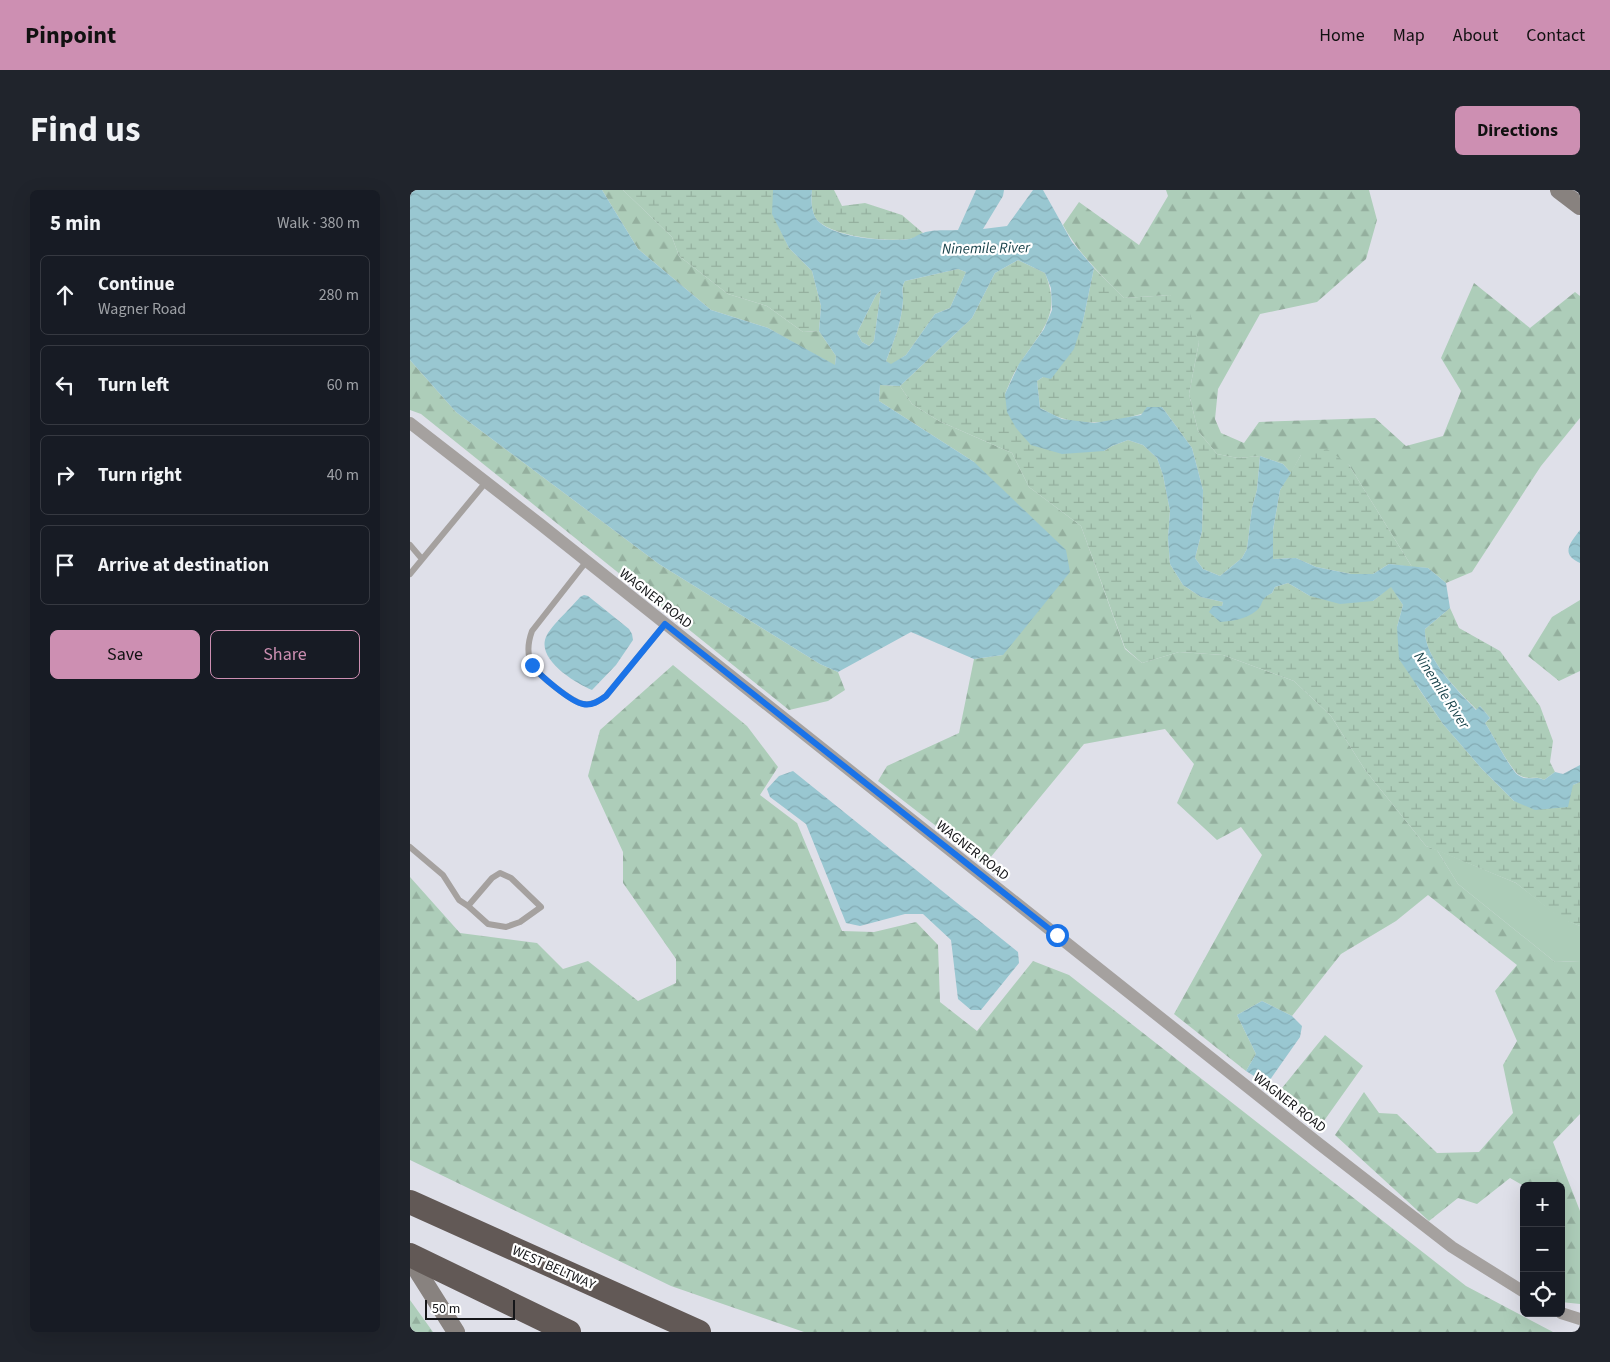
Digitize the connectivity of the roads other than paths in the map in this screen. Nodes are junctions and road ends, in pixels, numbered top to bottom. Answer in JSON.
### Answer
{"nodes":[{"id":1,"x":1559,"y":190,"type":"edge"},
{"id":2,"x":1580,"y":206,"type":"edge"},
{"id":3,"x":410,"y":423,"type":"edge"},
{"id":4,"x":486,"y":482,"type":"junction"},
{"id":5,"x":410,"y":546,"type":"edge"},
{"id":6,"x":422,"y":559,"type":"junction"},
{"id":7,"x":586,"y":562,"type":"junction"},
{"id":8,"x":410,"y":574,"type":"edge"},
{"id":9,"x":665,"y":624,"type":"junction"},
{"id":10,"x":410,"y":847,"type":"edge"},
{"id":11,"x":468,"y":906,"type":"junction"},
{"id":12,"x":410,"y":1202,"type":"edge"},
{"id":13,"x":410,"y":1255,"type":"edge"},
{"id":14,"x":410,"y":1259,"type":"edge"},
{"id":15,"x":1520,"y":1290,"type":"edge"},
{"id":16,"x":1565,"y":1314,"type":"edge"},
{"id":17,"x":1580,"y":1319,"type":"edge"},
{"id":18,"x":456,"y":1332,"type":"edge"},
{"id":19,"x":569,"y":1332,"type":"edge"},
{"id":20,"x":699,"y":1332,"type":"edge"}],
"edges":[{"from":1,"to":2,"type":"street"},
{"from":3,"to":4,"type":"street","name":"WAGNER ROAD"},
{"from":4,"to":6,"type":"lane"},
{"from":4,"to":7,"type":"street","name":"WAGNER ROAD"},
{"from":5,"to":6,"type":"lane"},
{"from":6,"to":8,"type":"lane"},
{"from":7,"to":9,"type":"street","name":"WAGNER ROAD"},
{"from":7,"to":9,"type":"lane"},
{"from":9,"to":15,"type":"street","name":"WAGNER ROAD"},
{"from":10,"to":11,"type":"lane"},
{"from":11,"to":11,"type":"lane"},
{"from":12,"to":20,"type":"highway","name":"WEST BELTWAY"},
{"from":13,"to":19,"type":"highway"},
{"from":14,"to":18,"type":"street"},
{"from":16,"to":17,"type":"street"}]}
